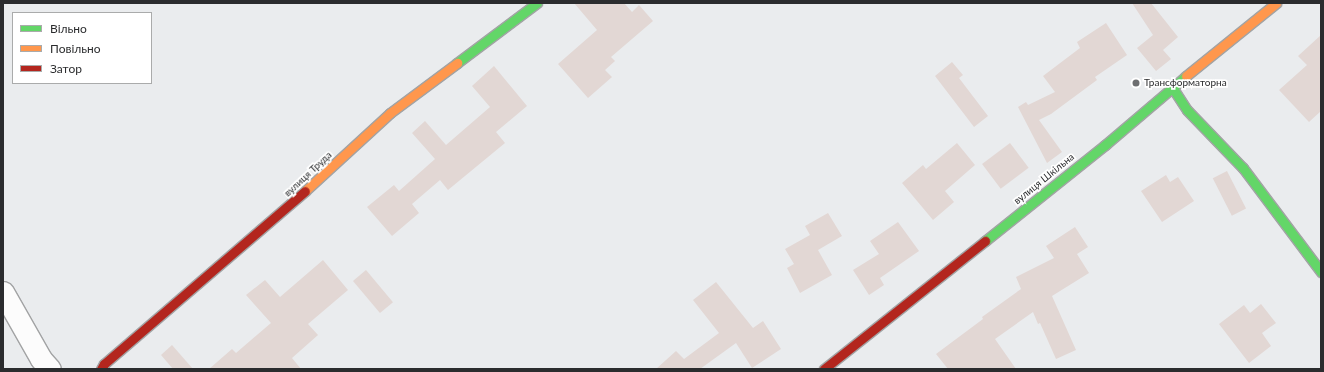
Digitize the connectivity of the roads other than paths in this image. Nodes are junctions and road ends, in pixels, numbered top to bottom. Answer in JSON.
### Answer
{"nodes":[{"id":1,"x":537,"y":3,"type":"edge"},
{"id":2,"x":1276,"y":3,"type":"edge"},
{"id":3,"x":1172,"y":87,"type":"junction"},
{"id":4,"x":1321,"y":272,"type":"edge"},
{"id":5,"x":3,"y":292,"type":"edge"},
{"id":6,"x":50,"y":369,"type":"edge"},
{"id":7,"x":101,"y":369,"type":"edge"},
{"id":8,"x":824,"y":369,"type":"edge"}],
"edges":[{"from":1,"to":7,"type":"street","name":"вулиця Труда"},
{"from":2,"to":3,"type":"street","name":"вулиця Шкільна"},
{"from":3,"to":4,"type":"street"},
{"from":3,"to":8,"type":"street","name":"вулиця Шкільна"},
{"from":5,"to":6,"type":"street"}]}
